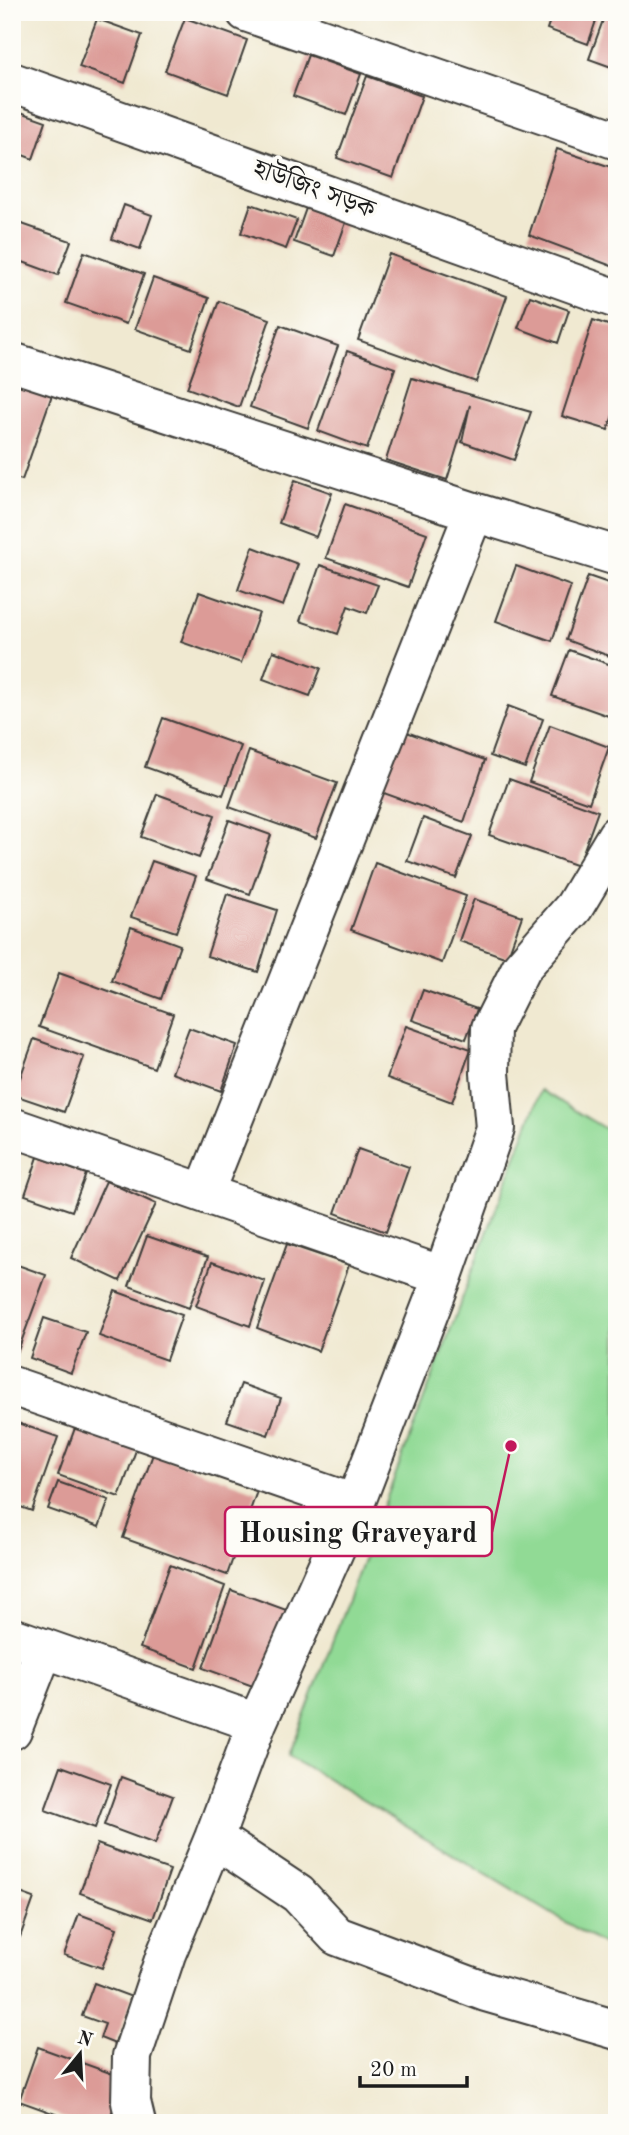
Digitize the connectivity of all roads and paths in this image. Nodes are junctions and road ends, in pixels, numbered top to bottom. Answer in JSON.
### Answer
{"nodes":[{"id":1,"x":246,"y":12,"type":"edge"},
{"id":2,"x":12,"y":82,"type":"edge"},
{"id":3,"x":617,"y":140,"type":"edge"},
{"id":4,"x":617,"y":299,"type":"edge"},
{"id":5,"x":12,"y":362,"type":"edge"},
{"id":6,"x":474,"y":512,"type":"junction"},
{"id":7,"x":617,"y":556,"type":"edge"},
{"id":8,"x":617,"y":835,"type":"edge"},
{"id":9,"x":12,"y":1127,"type":"edge"},
{"id":10,"x":204,"y":1193,"type":"junction"},
{"id":11,"x":443,"y":1276,"type":"junction"},
{"id":12,"x":12,"y":1385,"type":"edge"},
{"id":13,"x":355,"y":1504,"type":"junction"},
{"id":14,"x":28,"y":1643,"type":"edge"},
{"id":15,"x":257,"y":1723,"type":"junction"},
{"id":16,"x":12,"y":1730,"type":"edge"},
{"id":17,"x":214,"y":1838,"type":"junction"},
{"id":18,"x":617,"y":2030,"type":"edge"},
{"id":19,"x":136,"y":2123,"type":"edge"}],
"edges":[{"from":1,"to":3,"type":"street"},
{"from":2,"to":4,"type":"street","name":"হাউজিং সড়ক"},
{"from":5,"to":6,"type":"street"},
{"from":6,"to":7,"type":"street"},
{"from":6,"to":10,"type":"street"},
{"from":8,"to":11,"type":"street"},
{"from":9,"to":10,"type":"street"},
{"from":10,"to":11,"type":"street"},
{"from":11,"to":13,"type":"street"},
{"from":12,"to":13,"type":"street"},
{"from":13,"to":15,"type":"street"},
{"from":14,"to":15,"type":"street"},
{"from":14,"to":16,"type":"street"},
{"from":15,"to":17,"type":"street"},
{"from":17,"to":18,"type":"street"},
{"from":17,"to":19,"type":"street"}]}
